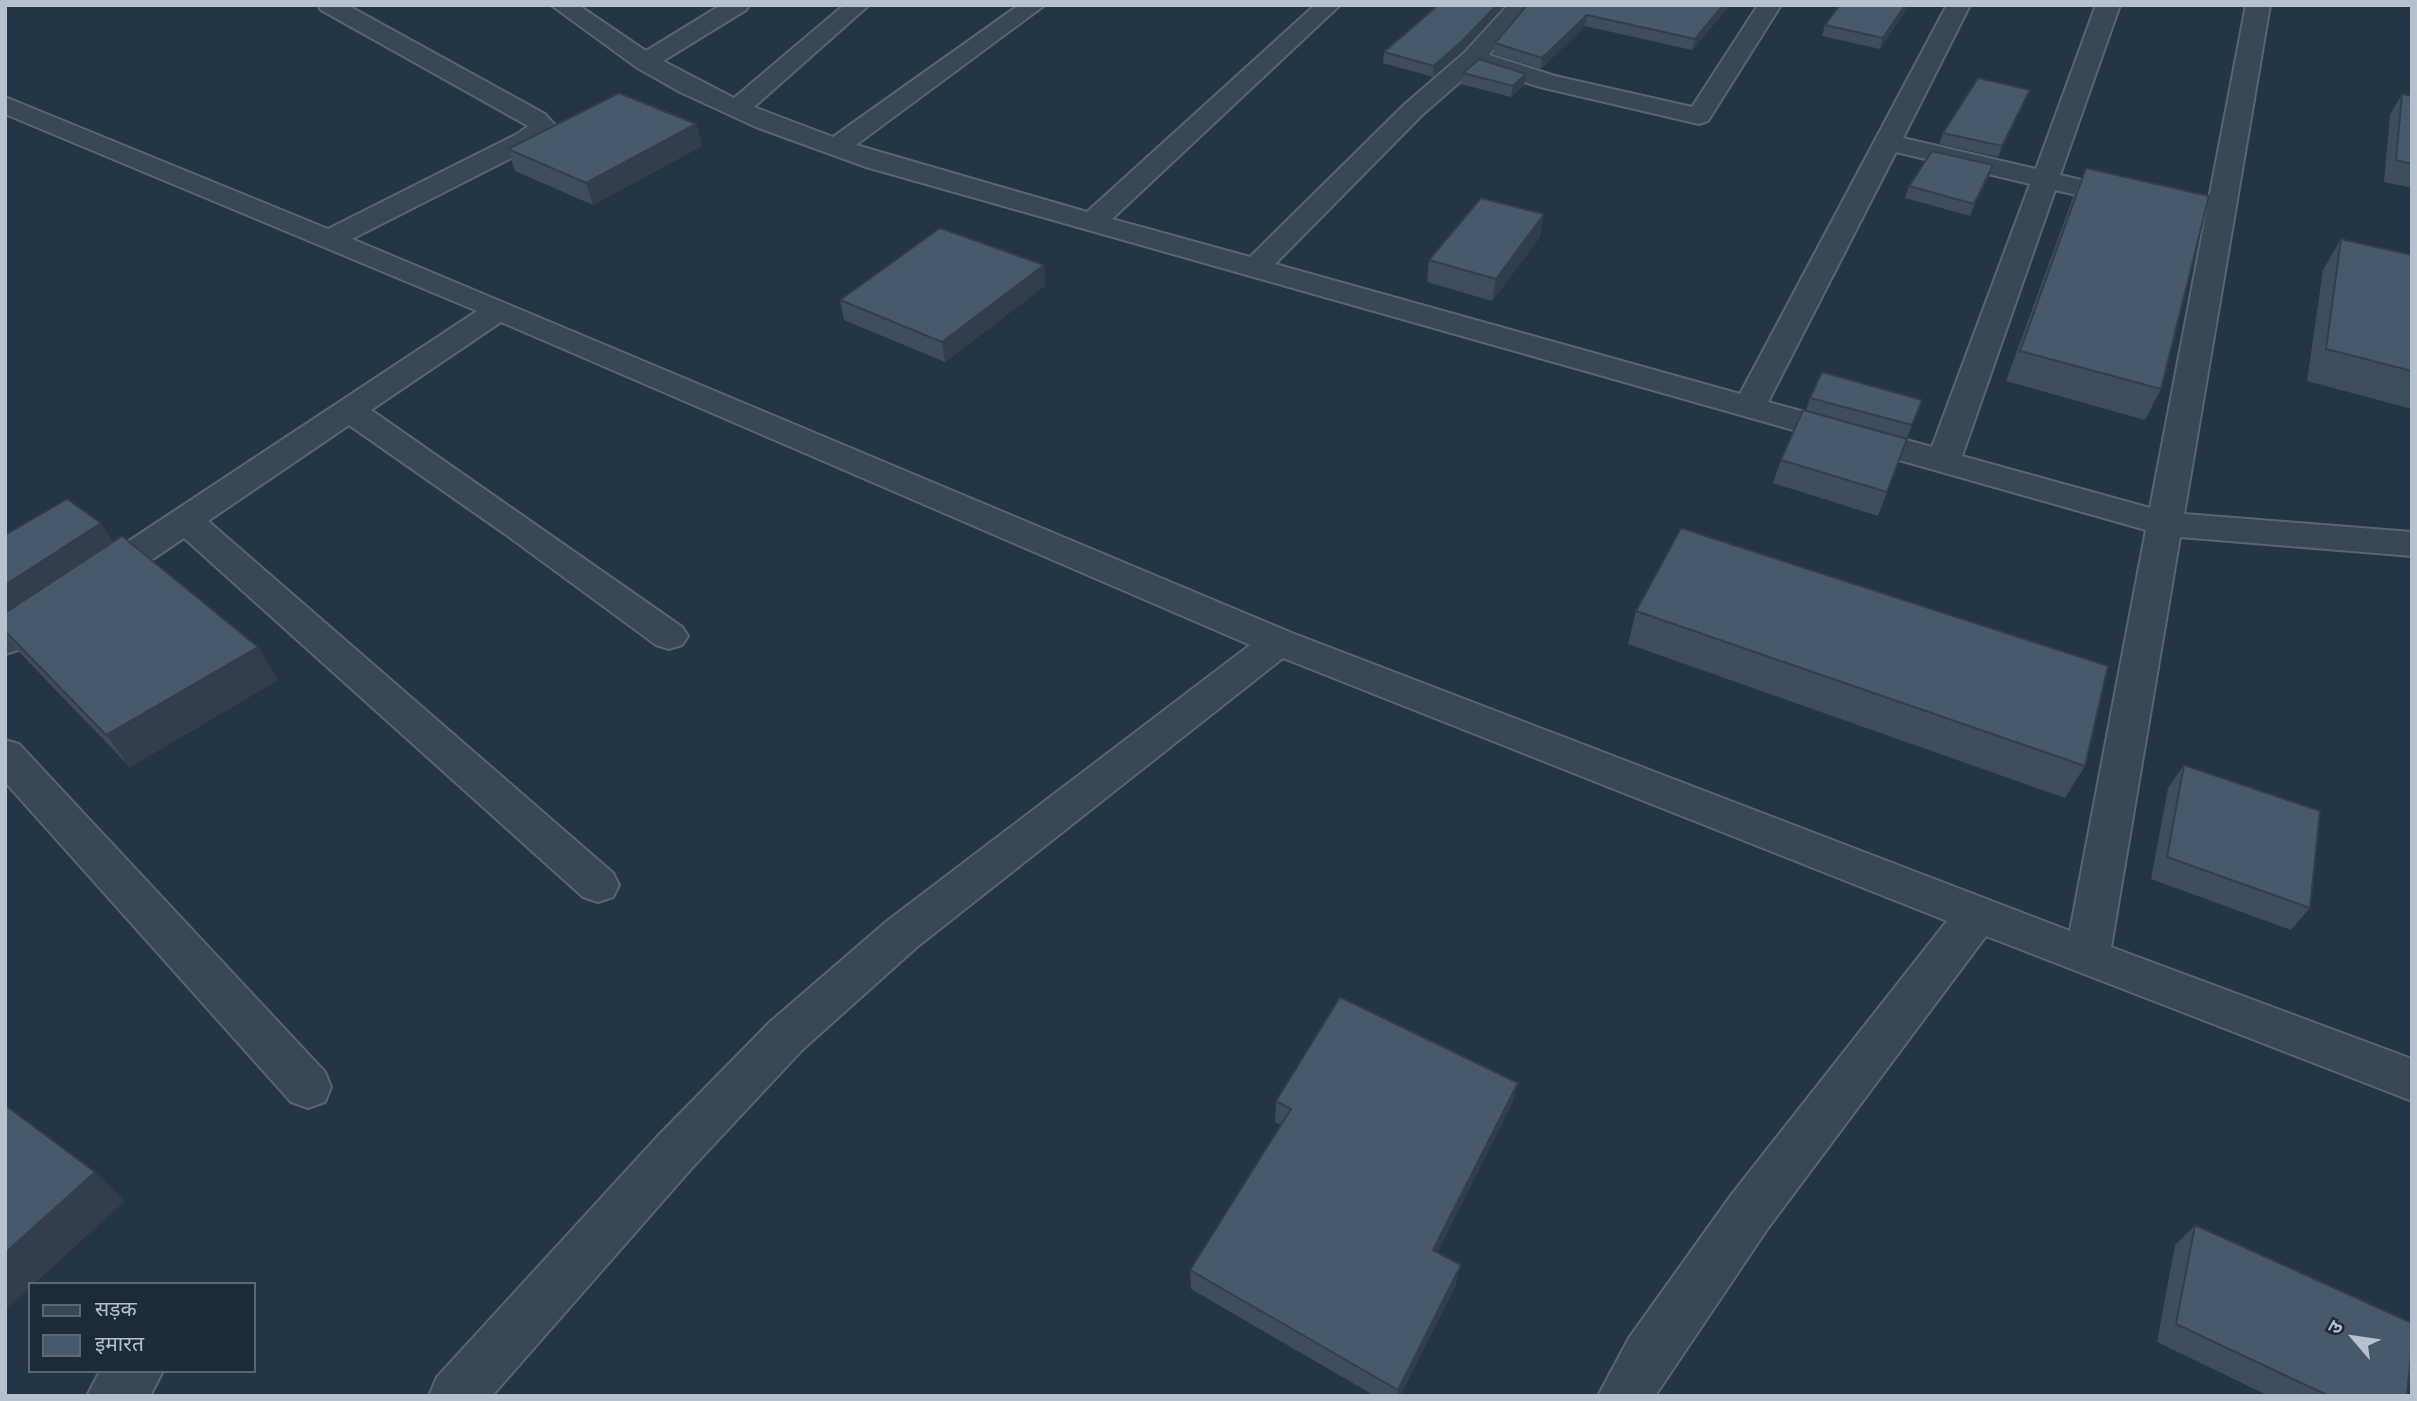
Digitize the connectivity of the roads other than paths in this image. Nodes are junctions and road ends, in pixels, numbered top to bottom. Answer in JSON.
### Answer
{"nodes":[{"id":1,"x":329,"y":5,"type":"edge"},
{"id":2,"x":738,"y":5,"type":"edge"},
{"id":3,"x":858,"y":5,"type":"edge"},
{"id":4,"x":1034,"y":5,"type":"edge"},
{"id":5,"x":1329,"y":5,"type":"edge"},
{"id":6,"x":1521,"y":5,"type":"edge"},
{"id":7,"x":1770,"y":5,"type":"edge"},
{"id":8,"x":1959,"y":5,"type":"edge"},
{"id":9,"x":2108,"y":5,"type":"edge"},
{"id":10,"x":2250,"y":7,"type":"edge"},
{"id":11,"x":577,"y":8,"type":"edge"},
{"id":12,"x":1473,"y":58,"type":"junction"},
{"id":13,"x":645,"y":62,"type":"junction"},
{"id":14,"x":5,"y":105,"type":"edge"},
{"id":15,"x":736,"y":109,"type":"junction"},
{"id":16,"x":1888,"y":142,"type":"junction"},
{"id":17,"x":837,"y":147,"type":"junction"},
{"id":18,"x":2045,"y":179,"type":"junction"},
{"id":19,"x":2152,"y":204,"type":"edge"},
{"id":20,"x":1092,"y":222,"type":"junction"},
{"id":21,"x":329,"y":239,"type":"junction"},
{"id":22,"x":1255,"y":268,"type":"junction"},
{"id":23,"x":499,"y":310,"type":"junction"},
{"id":24,"x":1749,"y":407,"type":"junction"},
{"id":25,"x":349,"y":410,"type":"junction"},
{"id":26,"x":1944,"y":461,"type":"junction"},
{"id":27,"x":185,"y":520,"type":"junction"},
{"id":28,"x":2165,"y":524,"type":"junction"},
{"id":29,"x":2412,"y":544,"type":"edge"},
{"id":30,"x":669,"y":636,"type":"dead end"},
{"id":31,"x":5,"y":640,"type":"edge"},
{"id":32,"x":1279,"y":642,"type":"junction"},
{"id":33,"x":5,"y":755,"type":"edge"},
{"id":34,"x":598,"y":885,"type":"dead end"},
{"id":35,"x":1978,"y":914,"type":"junction"},
{"id":36,"x":2087,"y":957,"type":"junction"},
{"id":37,"x":2412,"y":1080,"type":"edge"},
{"id":38,"x":308,"y":1087,"type":"dead end"},
{"id":39,"x":136,"y":1373,"type":"edge"},
{"id":40,"x":114,"y":1396,"type":"edge"},
{"id":41,"x":456,"y":1396,"type":"edge"},
{"id":42,"x":1625,"y":1396,"type":"edge"}],
"edges":[{"from":1,"to":21,"type":"street"},
{"from":2,"to":13,"type":"street"},
{"from":3,"to":15,"type":"street"},
{"from":4,"to":17,"type":"street"},
{"from":5,"to":20,"type":"street"},
{"from":6,"to":12,"type":"street"},
{"from":7,"to":12,"type":"street"},
{"from":8,"to":16,"type":"street"},
{"from":9,"to":18,"type":"street"},
{"from":10,"to":28,"type":"street"},
{"from":11,"to":13,"type":"street"},
{"from":12,"to":22,"type":"street"},
{"from":13,"to":15,"type":"street"},
{"from":14,"to":21,"type":"street"},
{"from":15,"to":17,"type":"street"},
{"from":16,"to":18,"type":"street"},
{"from":16,"to":24,"type":"street"},
{"from":17,"to":20,"type":"street"},
{"from":18,"to":19,"type":"street"},
{"from":18,"to":26,"type":"street"},
{"from":20,"to":22,"type":"street"},
{"from":21,"to":23,"type":"street"},
{"from":22,"to":24,"type":"street"},
{"from":23,"to":25,"type":"street"},
{"from":23,"to":32,"type":"street"},
{"from":24,"to":26,"type":"street"},
{"from":25,"to":27,"type":"street"},
{"from":25,"to":30,"type":"street"},
{"from":26,"to":28,"type":"street"},
{"from":27,"to":31,"type":"street"},
{"from":27,"to":34,"type":"street"},
{"from":28,"to":29,"type":"street"},
{"from":28,"to":36,"type":"street"},
{"from":32,"to":35,"type":"street"},
{"from":32,"to":41,"type":"street"},
{"from":33,"to":38,"type":"street"},
{"from":35,"to":36,"type":"street"},
{"from":35,"to":42,"type":"street"},
{"from":36,"to":37,"type":"street"},
{"from":39,"to":40,"type":"street"}]}
